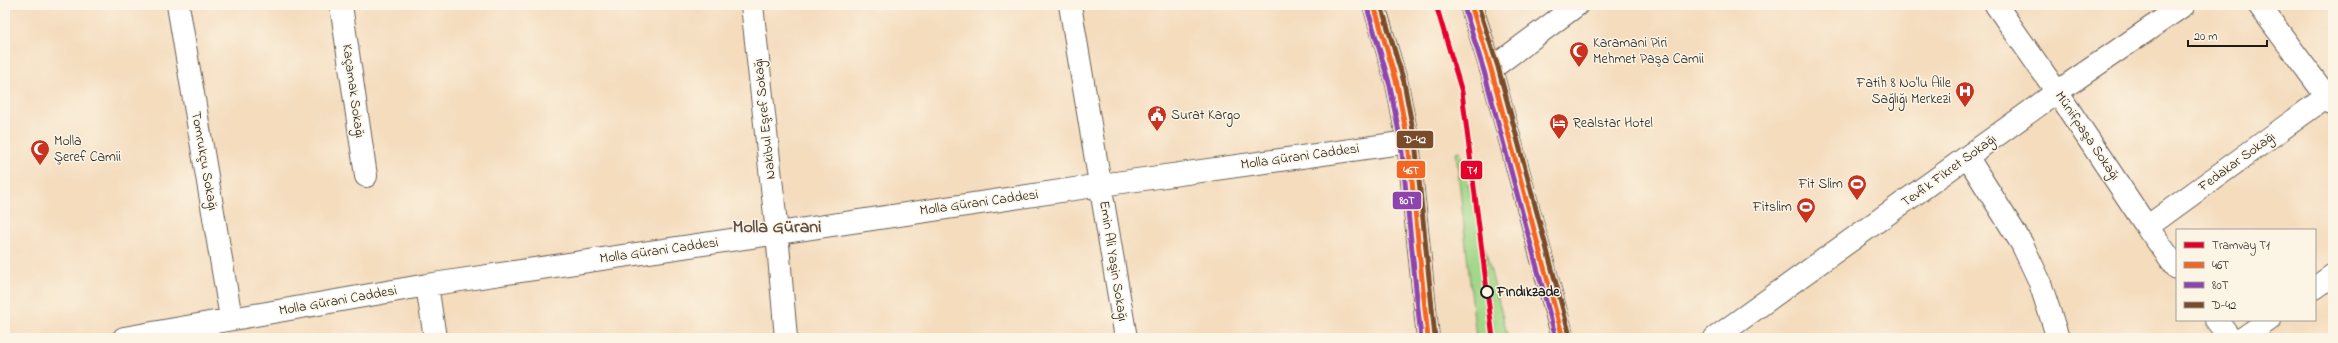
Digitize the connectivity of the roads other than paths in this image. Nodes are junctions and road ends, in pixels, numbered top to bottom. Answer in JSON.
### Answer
{"nodes":[{"id":1,"x":178,"y":5,"type":"edge"},
{"id":2,"x":341,"y":5,"type":"edge"},
{"id":3,"x":752,"y":5,"type":"edge"},
{"id":4,"x":1070,"y":5,"type":"edge"},
{"id":5,"x":1374,"y":5,"type":"edge"},
{"id":6,"x":1471,"y":5,"type":"edge"},
{"id":7,"x":1577,"y":5,"type":"edge"},
{"id":8,"x":1996,"y":5,"type":"edge"},
{"id":9,"x":2184,"y":5,"type":"edge"},
{"id":10,"x":2259,"y":5,"type":"edge"},
{"id":11,"x":1491,"y":69,"type":"junction"},
{"id":12,"x":2057,"y":92,"type":"junction"},
{"id":13,"x":2330,"y":101,"type":"edge"},
{"id":14,"x":1408,"y":142,"type":"junction"},
{"id":15,"x":1968,"y":158,"type":"junction"},
{"id":16,"x":366,"y":176,"type":"dead end"},
{"id":17,"x":1101,"y":185,"type":"junction"},
{"id":18,"x":2147,"y":227,"type":"junction"},
{"id":19,"x":777,"y":233,"type":"junction"},
{"id":20,"x":2176,"y":267,"type":"edge"},
{"id":21,"x":2333,"y":275,"type":"edge"},
{"id":22,"x":427,"y":285,"type":"junction"},
{"id":23,"x":2316,"y":287,"type":"edge"},
{"id":24,"x":231,"y":318,"type":"junction"},
{"id":25,"x":2217,"y":321,"type":"edge"},
{"id":26,"x":2268,"y":321,"type":"edge"},
{"id":27,"x":124,"y":338,"type":"edge"},
{"id":28,"x":435,"y":338,"type":"edge"},
{"id":29,"x":786,"y":338,"type":"edge"},
{"id":30,"x":1126,"y":338,"type":"edge"},
{"id":31,"x":1428,"y":338,"type":"edge"},
{"id":32,"x":1564,"y":338,"type":"edge"},
{"id":33,"x":1715,"y":338,"type":"edge"},
{"id":34,"x":2058,"y":338,"type":"edge"},
{"id":35,"x":2230,"y":338,"type":"edge"},
{"id":36,"x":2243,"y":338,"type":"edge"}],
"edges":[{"from":1,"to":24,"type":"street","name":"Tomrukçu Sokağı"},
{"from":2,"to":16,"type":"street","name":"Kaçamak Sokağı"},
{"from":3,"to":19,"type":"street","name":"Nakibul Eşref Sokağı"},
{"from":4,"to":17,"type":"street","name":"Emin Ali Yaşin Sokağı"},
{"from":5,"to":14,"type":"main road"},
{"from":6,"to":11,"type":"main road"},
{"from":7,"to":11,"type":"street"},
{"from":8,"to":12,"type":"street","name":"Münifpaşa Sokağı"},
{"from":9,"to":12,"type":"street","name":"Tevfik Fikret Sokağı"},
{"from":10,"to":13,"type":"street"},
{"from":11,"to":32,"type":"main road"},
{"from":12,"to":15,"type":"street","name":"Tevfik Fikret Sokağı"},
{"from":12,"to":18,"type":"street","name":"Münifpaşa Sokağı"},
{"from":13,"to":18,"type":"street","name":"Fedakar Sokağı"},
{"from":14,"to":17,"type":"street","name":"Molla Gürani Caddesi"},
{"from":14,"to":31,"type":"main road"},
{"from":15,"to":33,"type":"street","name":"Tevfik Fikret Sokağı"},
{"from":15,"to":34,"type":"street"},
{"from":17,"to":19,"type":"street","name":"Molla Gürani Caddesi"},
{"from":17,"to":30,"type":"street","name":"Emin Ali Yaşin Sokağı"},
{"from":18,"to":20,"type":"street","name":"Münifpaşa Sokağı"},
{"from":19,"to":22,"type":"street","name":"Molla Gürani Caddesi"},
{"from":19,"to":29,"type":"street","name":"Nakibul Eşref Sokağı"},
{"from":21,"to":23,"type":"street"},
{"from":22,"to":24,"type":"street","name":"Molla Gürani Caddesi"},
{"from":22,"to":28,"type":"street"},
{"from":24,"to":27,"type":"street","name":"Molla Gürani Caddesi"},
{"from":25,"to":35,"type":"street"},
{"from":26,"to":36,"type":"street"}]}
